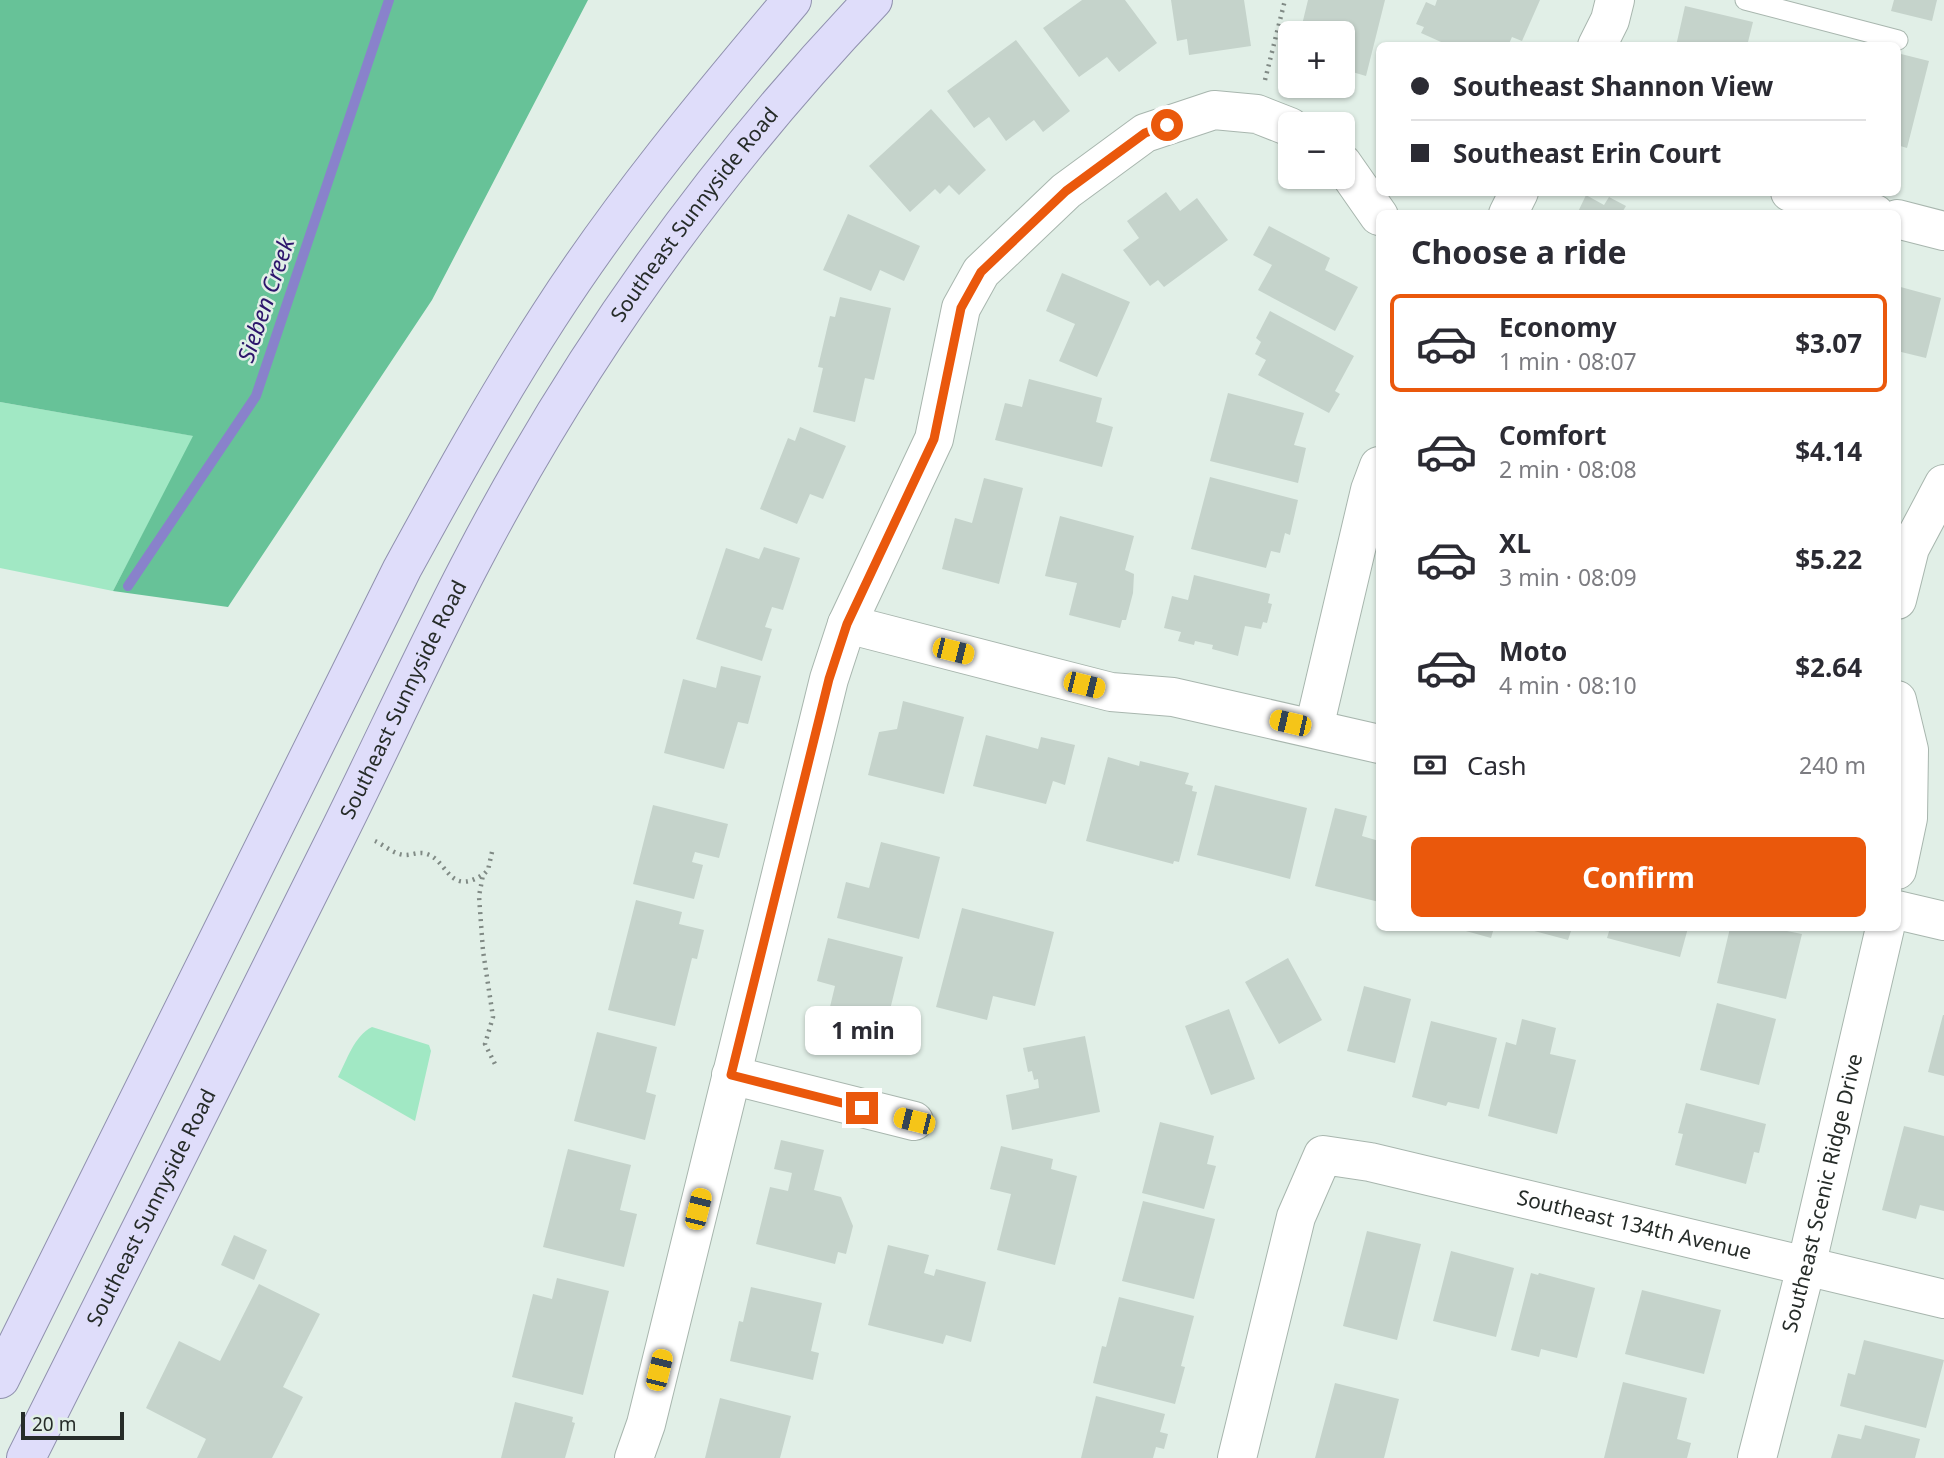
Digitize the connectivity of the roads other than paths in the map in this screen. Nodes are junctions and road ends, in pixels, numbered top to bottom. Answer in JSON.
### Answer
{"nodes":[{"id":1,"x":792,"y":0,"type":"edge"},
{"id":2,"x":873,"y":0,"type":"edge"},
{"id":3,"x":1615,"y":0,"type":"edge"},
{"id":4,"x":1745,"y":0,"type":"edge"},
{"id":5,"x":1898,"y":40,"type":"dead end"},
{"id":6,"x":1599,"y":42,"type":"edge"},
{"id":7,"x":1273,"y":121,"type":"edge"},
{"id":8,"x":1355,"y":182,"type":"edge"},
{"id":9,"x":1805,"y":196,"type":"edge"},
{"id":10,"x":1859,"y":210,"type":"edge"},
{"id":11,"x":1376,"y":212,"type":"edge"},
{"id":12,"x":1901,"y":220,"type":"edge"},
{"id":13,"x":1944,"y":231,"type":"edge"},
{"id":14,"x":1376,"y":474,"type":"edge"},
{"id":15,"x":1944,"y":484,"type":"edge"},
{"id":16,"x":1901,"y":584,"type":"edge"},
{"id":17,"x":847,"y":624,"type":"junction"},
{"id":18,"x":1901,"y":717,"type":"edge"},
{"id":19,"x":1314,"y":728,"type":"junction"},
{"id":20,"x":1376,"y":743,"type":"edge"},
{"id":21,"x":1901,"y":851,"type":"edge"},
{"id":22,"x":1901,"y":911,"type":"edge"},
{"id":23,"x":1944,"y":920,"type":"edge"},
{"id":24,"x":1884,"y":931,"type":"edge"},
{"id":25,"x":731,"y":1075,"type":"junction"},
{"id":26,"x":914,"y":1121,"type":"dead end"},
{"id":27,"x":1806,"y":1267,"type":"junction"},
{"id":28,"x":1944,"y":1299,"type":"edge"},
{"id":29,"x":0,"y":1379,"type":"edge"},
{"id":30,"x":26,"y":1458,"type":"edge"},
{"id":31,"x":634,"y":1458,"type":"edge"},
{"id":32,"x":1237,"y":1458,"type":"edge"},
{"id":33,"x":1757,"y":1458,"type":"edge"}],
"edges":[{"from":1,"to":29,"type":"main road"},
{"from":2,"to":30,"type":"main road","name":"Southeast Sunnyside Road"},
{"from":3,"to":6,"type":"street"},
{"from":4,"to":5,"type":"lane"},
{"from":7,"to":17,"type":"street"},
{"from":8,"to":11,"type":"street"},
{"from":9,"to":10,"type":"street"},
{"from":12,"to":13,"type":"street"},
{"from":14,"to":19,"type":"street"},
{"from":15,"to":16,"type":"street"},
{"from":17,"to":19,"type":"street"},
{"from":17,"to":25,"type":"street"},
{"from":18,"to":21,"type":"street"},
{"from":19,"to":20,"type":"street"},
{"from":22,"to":23,"type":"street"},
{"from":24,"to":27,"type":"street","name":"Southeast Scenic Ridge Drive"},
{"from":25,"to":26,"type":"street"},
{"from":25,"to":31,"type":"street"},
{"from":27,"to":28,"type":"street","name":"Southeast 134th Avenue"},
{"from":27,"to":32,"type":"street","name":"Southeast 134th Avenue"},
{"from":27,"to":33,"type":"street","name":"Southeast Scenic Ridge Drive"}]}
